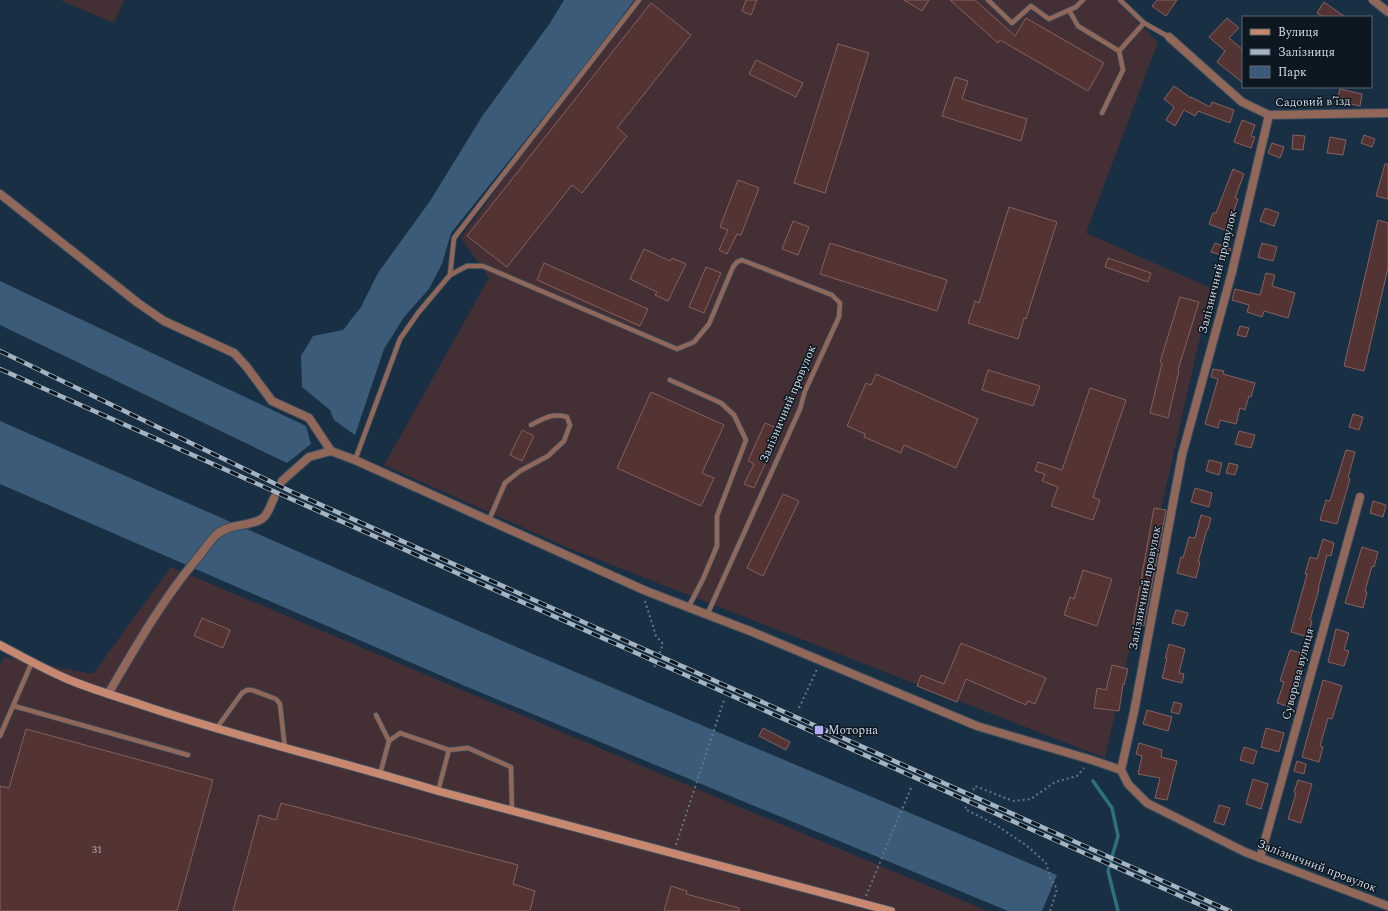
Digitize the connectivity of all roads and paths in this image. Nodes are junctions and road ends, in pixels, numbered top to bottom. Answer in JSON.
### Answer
{"nodes":[{"id":1,"x":639,"y":0,"type":"edge"},
{"id":2,"x":988,"y":0,"type":"edge"},
{"id":3,"x":1082,"y":0,"type":"edge"},
{"id":4,"x":1120,"y":0,"type":"edge"},
{"id":5,"x":1372,"y":0,"type":"edge"},
{"id":6,"x":1069,"y":10,"type":"junction"},
{"id":7,"x":1388,"y":12,"type":"edge"},
{"id":8,"x":1144,"y":23,"type":"junction"},
{"id":9,"x":1169,"y":37,"type":"joint"},
{"id":10,"x":1119,"y":51,"type":"junction"},
{"id":11,"x":1102,"y":113,"type":"dead end"},
{"id":12,"x":1388,"y":113,"type":"edge"},
{"id":13,"x":1269,"y":115,"type":"junction"},
{"id":14,"x":0,"y":194,"type":"edge"},
{"id":15,"x":450,"y":275,"type":"junction"},
{"id":16,"x":670,"y":380,"type":"dead end"},
{"id":17,"x":531,"y":425,"type":"dead end"},
{"id":18,"x":331,"y":452,"type":"junction"},
{"id":19,"x":355,"y":460,"type":"junction"},
{"id":20,"x":282,"y":481,"type":"tunnel mouth"},
{"id":21,"x":1360,"y":497,"type":"dead end"},
{"id":22,"x":274,"y":498,"type":"tunnel mouth"},
{"id":23,"x":489,"y":520,"type":"junction"},
{"id":24,"x":646,"y":591,"type":"junction"},
{"id":25,"x":688,"y":608,"type":"junction"},
{"id":26,"x":707,"y":615,"type":"junction"},
{"id":27,"x":0,"y":645,"type":"edge"},
{"id":28,"x":821,"y":661,"type":"junction"},
{"id":29,"x":32,"y":662,"type":"junction"},
{"id":30,"x":654,"y":668,"type":"dead end"},
{"id":31,"x":108,"y":694,"type":"junction"},
{"id":32,"x":724,"y":700,"type":"dead end"},
{"id":33,"x":14,"y":706,"type":"junction"},
{"id":34,"x":799,"y":708,"type":"dead end"},
{"id":35,"x":376,"y":715,"type":"dead end"},
{"id":36,"x":216,"y":729,"type":"junction"},
{"id":37,"x":0,"y":736,"type":"edge"},
{"id":38,"x":389,"y":741,"type":"junction"},
{"id":39,"x":285,"y":749,"type":"junction"},
{"id":40,"x":449,"y":750,"type":"junction"},
{"id":41,"x":188,"y":755,"type":"dead end"},
{"id":42,"x":1092,"y":760,"type":"junction"},
{"id":43,"x":1121,"y":770,"type":"junction"},
{"id":44,"x":380,"y":774,"type":"junction"},
{"id":45,"x":911,"y":788,"type":"dead end"},
{"id":46,"x":438,"y":791,"type":"junction"},
{"id":47,"x":512,"y":810,"type":"junction"},
{"id":48,"x":673,"y":853,"type":"junction"},
{"id":49,"x":1260,"y":858,"type":"junction"},
{"id":50,"x":1388,"y":906,"type":"edge"},
{"id":51,"x":868,"y":907,"type":"edge"},
{"id":52,"x":891,"y":911,"type":"edge"},
{"id":53,"x":1050,"y":911,"type":"edge"}],
"edges":[{"from":1,"to":15,"type":"lane"},
{"from":2,"to":6,"type":"lane"},
{"from":3,"to":6,"type":"lane"},
{"from":4,"to":8,"type":"lane"},
{"from":5,"to":7,"type":"street"},
{"from":6,"to":10,"type":"lane"},
{"from":8,"to":9,"type":"lane"},
{"from":8,"to":10,"type":"lane"},
{"from":9,"to":13,"type":"street","name":"Садовий в’їзд"},
{"from":10,"to":11,"type":"lane"},
{"from":12,"to":13,"type":"street","name":"Садовий в’їзд"},
{"from":13,"to":43,"type":"street","name":"Залізничний провулок"},
{"from":14,"to":18,"type":"street"},
{"from":15,"to":19,"type":"lane"},
{"from":15,"to":26,"type":"lane","name":"Залізничний провулок"},
{"from":16,"to":25,"type":"lane"},
{"from":17,"to":23,"type":"lane"},
{"from":18,"to":19,"type":"street"},
{"from":18,"to":20,"type":"street"},
{"from":19,"to":23,"type":"street"},
{"from":21,"to":49,"type":"street","name":"Суворова вулиця"},
{"from":22,"to":31,"type":"street"},
{"from":23,"to":24,"type":"street"},
{"from":24,"to":25,"type":"street"},
{"from":24,"to":30,"type":"path"},
{"from":25,"to":26,"type":"street"},
{"from":26,"to":28,"type":"street"},
{"from":27,"to":29,"type":"main road"},
{"from":28,"to":34,"type":"path"},
{"from":28,"to":42,"type":"street"},
{"from":29,"to":31,"type":"main road"},
{"from":29,"to":33,"type":"lane"},
{"from":31,"to":36,"type":"main road"},
{"from":32,"to":48,"type":"path"},
{"from":33,"to":37,"type":"lane"},
{"from":33,"to":41,"type":"lane"},
{"from":35,"to":38,"type":"lane"},
{"from":36,"to":39,"type":"main road"},
{"from":36,"to":39,"type":"lane"},
{"from":38,"to":40,"type":"lane"},
{"from":38,"to":44,"type":"lane"},
{"from":39,"to":44,"type":"main road"},
{"from":40,"to":46,"type":"lane"},
{"from":40,"to":47,"type":"lane"},
{"from":42,"to":43,"type":"street"},
{"from":42,"to":53,"type":"path"},
{"from":43,"to":49,"type":"street","name":"Залізничний провулок"},
{"from":44,"to":46,"type":"main road"},
{"from":45,"to":51,"type":"path"},
{"from":46,"to":47,"type":"main road"},
{"from":47,"to":48,"type":"main road"},
{"from":48,"to":51,"type":"main road"},
{"from":49,"to":50,"type":"street","name":"Залізничний провулок"},
{"from":51,"to":52,"type":"main road"}]}
